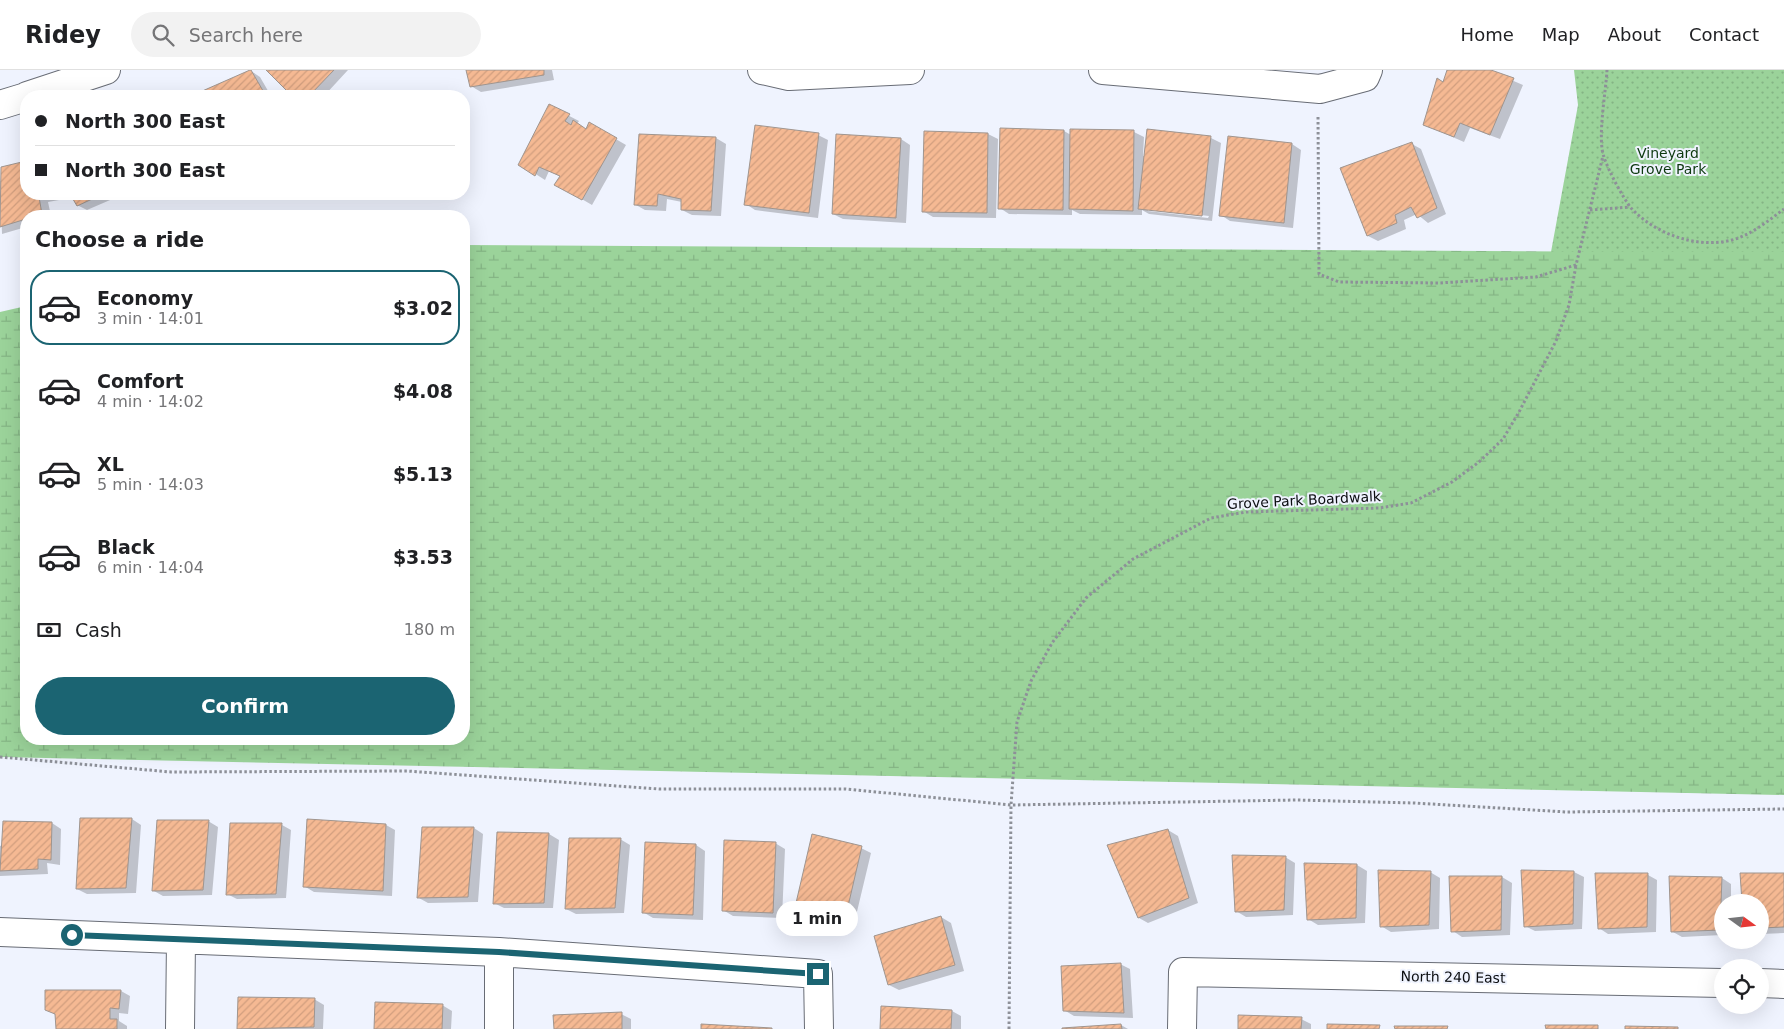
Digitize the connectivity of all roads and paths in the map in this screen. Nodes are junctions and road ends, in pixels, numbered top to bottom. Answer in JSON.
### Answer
{"nodes":[{"id":1,"x":106,"y":70,"type":"edge"},
{"id":2,"x":762,"y":70,"type":"edge"},
{"id":3,"x":910,"y":70,"type":"edge"},
{"id":4,"x":1103,"y":70,"type":"edge"},
{"id":5,"x":1608,"y":70,"type":"edge"},
{"id":6,"x":1366,"y":73,"type":"edge"},
{"id":7,"x":45,"y":90,"type":"edge"},
{"id":8,"x":20,"y":98,"type":"edge"},
{"id":9,"x":0,"y":105,"type":"edge"},
{"id":10,"x":1318,"y":130,"type":"dead end"},
{"id":11,"x":1603,"y":156,"type":"junction"},
{"id":12,"x":1630,"y":207,"type":"junction"},
{"id":13,"x":1784,"y":209,"type":"edge"},
{"id":14,"x":1590,"y":210,"type":"junction"},
{"id":15,"x":1576,"y":265,"type":"junction"},
{"id":16,"x":0,"y":757,"type":"edge"},
{"id":17,"x":1011,"y":805,"type":"junction"},
{"id":18,"x":1784,"y":809,"type":"edge"},
{"id":19,"x":0,"y":932,"type":"edge"},
{"id":20,"x":181,"y":940,"type":"junction"},
{"id":21,"x":499,"y":952,"type":"junction"},
{"id":22,"x":1714,"y":983,"type":"edge"},
{"id":23,"x":1769,"y":983,"type":"edge"},
{"id":24,"x":1784,"y":984,"type":"edge"},
{"id":25,"x":180,"y":1029,"type":"edge"},
{"id":26,"x":498,"y":1029,"type":"edge"},
{"id":27,"x":818,"y":1029,"type":"edge"},
{"id":28,"x":1009,"y":1029,"type":"edge"},
{"id":29,"x":1182,"y":1029,"type":"edge"}],
"edges":[{"from":1,"to":7,"type":"street"},
{"from":2,"to":3,"type":"street"},
{"from":4,"to":6,"type":"street"},
{"from":5,"to":11,"type":"path"},
{"from":8,"to":9,"type":"street"},
{"from":10,"to":15,"type":"path"},
{"from":11,"to":12,"type":"path"},
{"from":11,"to":14,"type":"path","name":"Grove Park Boardwalk"},
{"from":12,"to":13,"type":"path"},
{"from":12,"to":14,"type":"path"},
{"from":14,"to":15,"type":"path","name":"Grove Park Boardwalk"},
{"from":15,"to":17,"type":"path","name":"Grove Park Boardwalk"},
{"from":16,"to":17,"type":"path"},
{"from":17,"to":18,"type":"path"},
{"from":17,"to":28,"type":"path","name":"Grove Park Boardwalk"},
{"from":19,"to":20,"type":"street"},
{"from":20,"to":21,"type":"street"},
{"from":20,"to":25,"type":"street"},
{"from":21,"to":26,"type":"street"},
{"from":21,"to":27,"type":"street"},
{"from":22,"to":29,"type":"street","name":"North 240 East"},
{"from":23,"to":24,"type":"street"}]}
